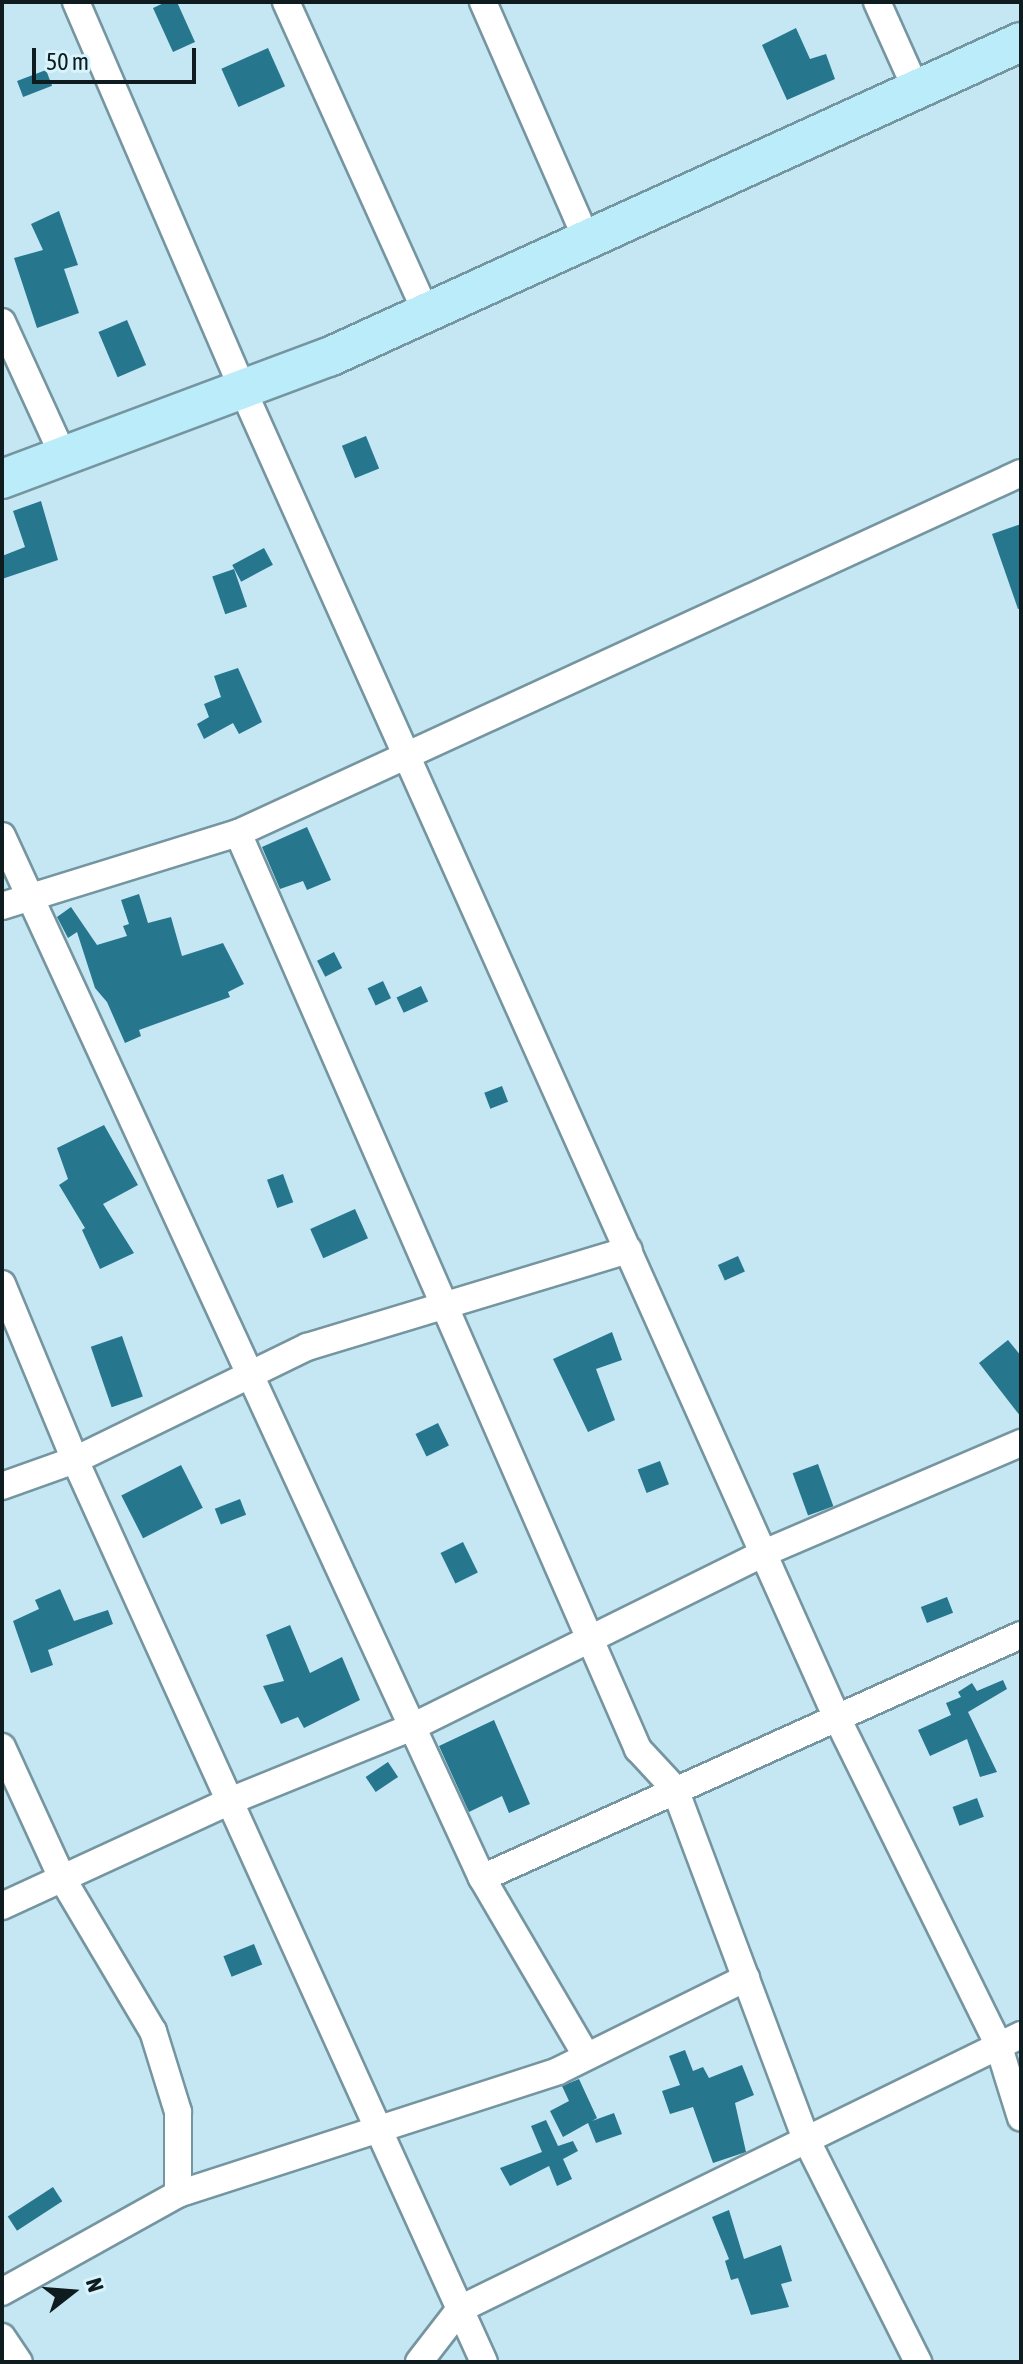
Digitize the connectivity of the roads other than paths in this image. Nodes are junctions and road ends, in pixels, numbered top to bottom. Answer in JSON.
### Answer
{"nodes":[{"id":1,"x":76,"y":2,"type":"edge"},
{"id":2,"x":286,"y":2,"type":"edge"},
{"id":3,"x":483,"y":2,"type":"edge"},
{"id":4,"x":877,"y":2,"type":"edge"},
{"id":5,"x":1021,"y":42,"type":"edge"},
{"id":6,"x":917,"y":91,"type":"junction"},
{"id":7,"x":587,"y":240,"type":"junction"},
{"id":8,"x":426,"y":312,"type":"junction"},
{"id":9,"x":2,"y":322,"type":"edge"},
{"id":10,"x":242,"y":388,"type":"junction"},
{"id":11,"x":62,"y":453,"type":"junction"},
{"id":12,"x":1021,"y":473,"type":"edge"},
{"id":13,"x":2,"y":479,"type":"edge"},
{"id":14,"x":408,"y":759,"type":"junction"},
{"id":15,"x":238,"y":833,"type":"junction"},
{"id":16,"x":2,"y":836,"type":"edge"},
{"id":17,"x":27,"y":895,"type":"junction"},
{"id":18,"x":2,"y":906,"type":"edge"},
{"id":19,"x":629,"y":1250,"type":"junction"},
{"id":20,"x":2,"y":1284,"type":"edge"},
{"id":21,"x":448,"y":1304,"type":"junction"},
{"id":22,"x":251,"y":1374,"type":"junction"},
{"id":23,"x":1021,"y":1443,"type":"edge"},
{"id":24,"x":75,"y":1460,"type":"junction"},
{"id":25,"x":2,"y":1486,"type":"edge"},
{"id":26,"x":764,"y":1553,"type":"junction"},
{"id":27,"x":591,"y":1639,"type":"junction"},
{"id":28,"x":1018,"y":1644,"type":"edge"},
{"id":29,"x":836,"y":1716,"type":"junction"},
{"id":30,"x":412,"y":1727,"type":"junction"},
{"id":31,"x":2,"y":1747,"type":"edge"},
{"id":32,"x":675,"y":1789,"type":"junction"},
{"id":33,"x":230,"y":1801,"type":"junction"},
{"id":34,"x":62,"y":1878,"type":"junction"},
{"id":35,"x":482,"y":1878,"type":"junction"},
{"id":36,"x":2,"y":1906,"type":"edge"},
{"id":37,"x":746,"y":1978,"type":"junction"},
{"id":38,"x":1010,"y":2039,"type":"edge"},
{"id":39,"x":586,"y":2055,"type":"junction"},
{"id":40,"x":1021,"y":2118,"type":"edge"},
{"id":41,"x":378,"y":2129,"type":"junction"},
{"id":42,"x":806,"y":2139,"type":"junction"},
{"id":43,"x":178,"y":2194,"type":"junction"},
{"id":44,"x":2,"y":2292,"type":"edge"},
{"id":45,"x":460,"y":2309,"type":"junction"},
{"id":46,"x":2,"y":2337,"type":"edge"},
{"id":47,"x":19,"y":2362,"type":"edge"},
{"id":48,"x":419,"y":2362,"type":"edge"},
{"id":49,"x":484,"y":2362,"type":"edge"},
{"id":50,"x":918,"y":2362,"type":"edge"}],
"edges":[{"from":1,"to":10,"type":"street"},
{"from":2,"to":8,"type":"street"},
{"from":3,"to":7,"type":"street"},
{"from":4,"to":6,"type":"street"},
{"from":5,"to":6,"type":"street"},
{"from":6,"to":7,"type":"street"},
{"from":7,"to":8,"type":"street"},
{"from":8,"to":10,"type":"street"},
{"from":9,"to":11,"type":"street"},
{"from":10,"to":11,"type":"street"},
{"from":10,"to":14,"type":"street"},
{"from":11,"to":13,"type":"street"},
{"from":12,"to":14,"type":"street"},
{"from":14,"to":15,"type":"street"},
{"from":14,"to":19,"type":"street"},
{"from":15,"to":17,"type":"street"},
{"from":15,"to":21,"type":"street"},
{"from":16,"to":17,"type":"street"},
{"from":17,"to":18,"type":"street"},
{"from":17,"to":22,"type":"street"},
{"from":19,"to":21,"type":"street"},
{"from":19,"to":26,"type":"street"},
{"from":20,"to":24,"type":"street"},
{"from":21,"to":22,"type":"street"},
{"from":21,"to":27,"type":"street"},
{"from":22,"to":24,"type":"street"},
{"from":22,"to":30,"type":"street"},
{"from":23,"to":26,"type":"street"},
{"from":24,"to":25,"type":"street"},
{"from":24,"to":33,"type":"street"},
{"from":26,"to":27,"type":"street"},
{"from":26,"to":29,"type":"street"},
{"from":27,"to":30,"type":"street"},
{"from":27,"to":32,"type":"street"},
{"from":28,"to":29,"type":"street"},
{"from":29,"to":32,"type":"street"},
{"from":29,"to":38,"type":"street"},
{"from":30,"to":33,"type":"street"},
{"from":30,"to":35,"type":"street"},
{"from":31,"to":34,"type":"street"},
{"from":32,"to":35,"type":"street"},
{"from":32,"to":37,"type":"street"},
{"from":33,"to":34,"type":"street"},
{"from":33,"to":41,"type":"street"},
{"from":34,"to":36,"type":"street"},
{"from":34,"to":43,"type":"street"},
{"from":35,"to":39,"type":"street"},
{"from":37,"to":39,"type":"street"},
{"from":37,"to":42,"type":"street"},
{"from":38,"to":40,"type":"street"},
{"from":38,"to":42,"type":"street"},
{"from":39,"to":41,"type":"street"},
{"from":41,"to":43,"type":"street"},
{"from":41,"to":45,"type":"street"},
{"from":42,"to":45,"type":"street"},
{"from":42,"to":50,"type":"street"},
{"from":43,"to":44,"type":"street"},
{"from":45,"to":48,"type":"street"},
{"from":45,"to":49,"type":"street"},
{"from":46,"to":47,"type":"street"}]}
